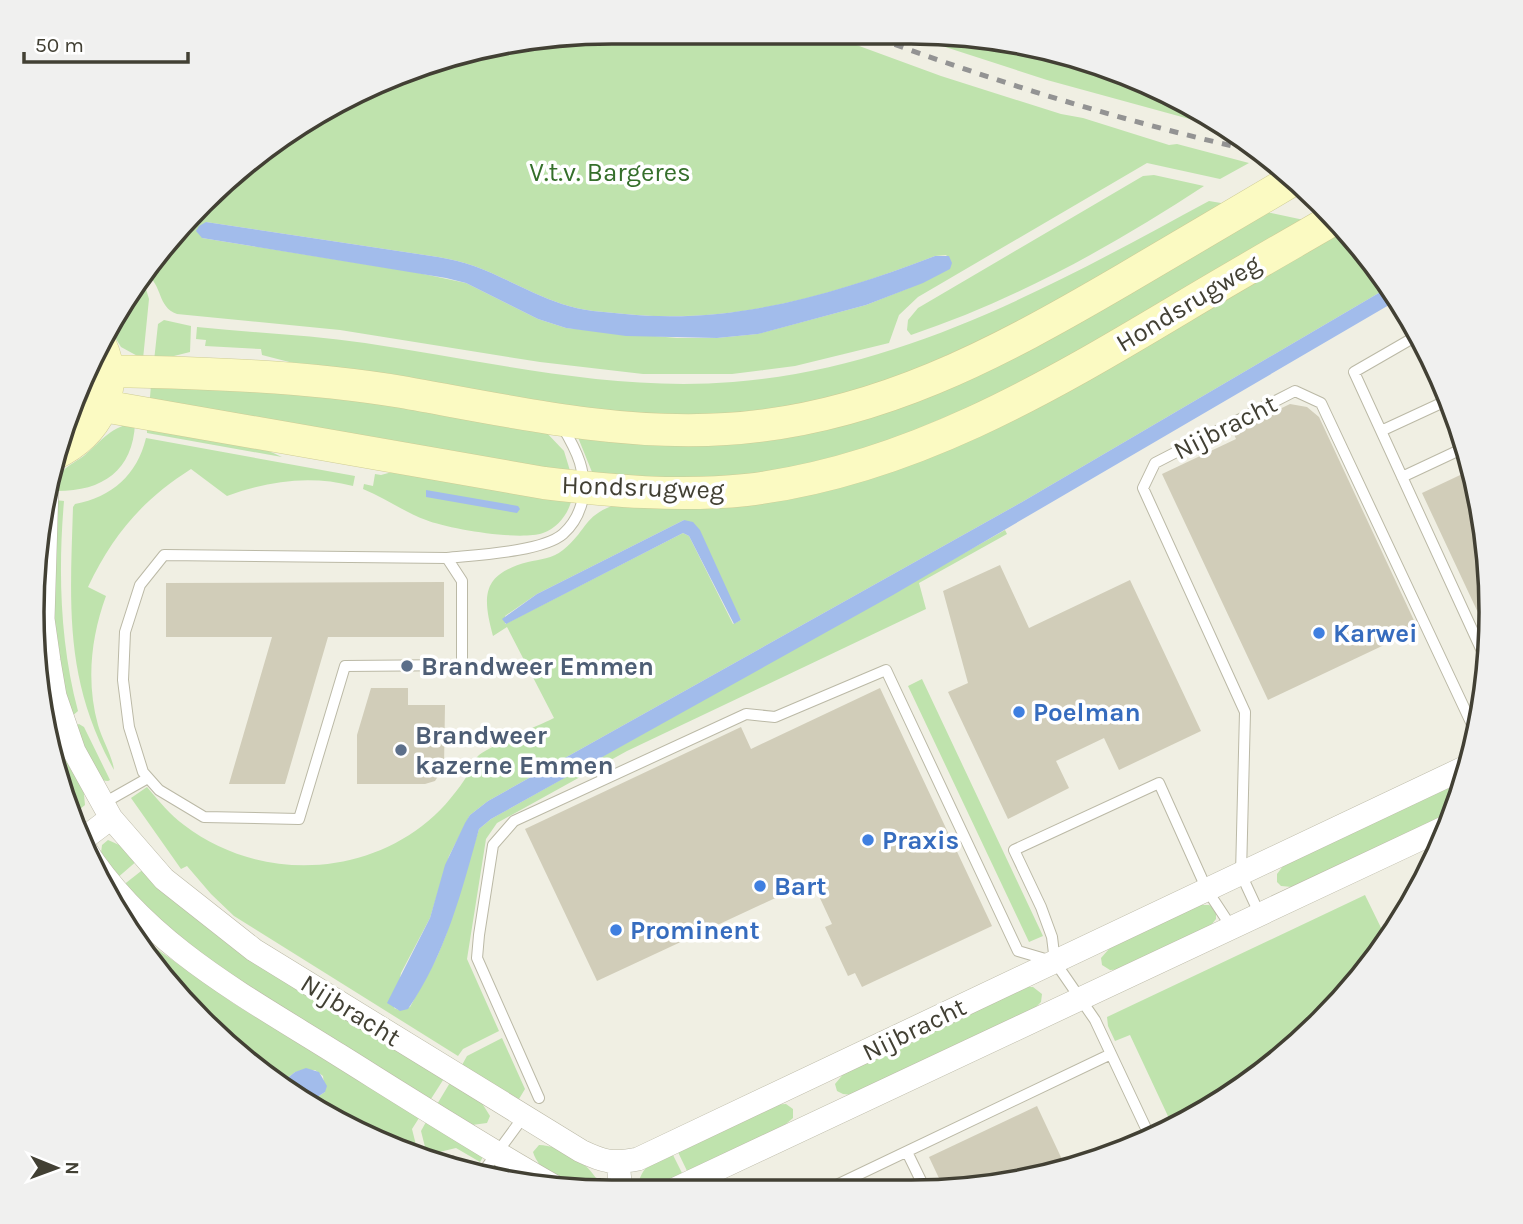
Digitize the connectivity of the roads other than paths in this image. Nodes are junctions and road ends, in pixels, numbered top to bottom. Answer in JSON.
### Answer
{"nodes":[{"id":1,"x":1285,"y":184,"type":"edge"},
{"id":2,"x":1325,"y":223,"type":"edge"},
{"id":3,"x":1410,"y":340,"type":"edge"},
{"id":4,"x":104,"y":358,"type":"edge"},
{"id":5,"x":1439,"y":404,"type":"edge"},
{"id":6,"x":103,"y":406,"type":"junction"},
{"id":7,"x":558,"y":419,"type":"junction"},
{"id":8,"x":1381,"y":431,"type":"junction"},
{"id":9,"x":68,"y":448,"type":"edge"},
{"id":10,"x":1456,"y":452,"type":"edge"},
{"id":11,"x":1402,"y":477,"type":"junction"},
{"id":12,"x":585,"y":488,"type":"junction"},
{"id":13,"x":447,"y":558,"type":"junction"},
{"id":14,"x":45,"y":640,"type":"edge"},
{"id":15,"x":1478,"y":643,"type":"edge"},
{"id":16,"x":1469,"y":718,"type":"edge"},
{"id":17,"x":1456,"y":772,"type":"edge"},
{"id":18,"x":148,"y":778,"type":"junction"},
{"id":19,"x":106,"y":811,"type":"junction"},
{"id":20,"x":88,"y":832,"type":"edge"},
{"id":21,"x":1435,"y":832,"type":"edge"},
{"id":22,"x":1241,"y":874,"type":"junction"},
{"id":23,"x":1207,"y":890,"type":"junction"},
{"id":24,"x":119,"y":894,"type":"edge"},
{"id":25,"x":1260,"y":915,"type":"junction"},
{"id":26,"x":1231,"y":928,"type":"junction"},
{"id":27,"x":1055,"y":961,"type":"junction"},
{"id":28,"x":1080,"y":1000,"type":"junction"},
{"id":29,"x":1111,"y":1054,"type":"junction"},
{"id":30,"x":531,"y":1107,"type":"junction"},
{"id":31,"x":1147,"y":1129,"type":"edge"},
{"id":32,"x":907,"y":1152,"type":"junction"},
{"id":33,"x":498,"y":1154,"type":"junction"},
{"id":34,"x":618,"y":1163,"type":"junction"},
{"id":35,"x":488,"y":1166,"type":"edge"},
{"id":36,"x":533,"y":1174,"type":"edge"},
{"id":37,"x":620,"y":1180,"type":"edge"},
{"id":38,"x":695,"y":1180,"type":"edge"},
{"id":39,"x":847,"y":1180,"type":"edge"},
{"id":40,"x":921,"y":1180,"type":"edge"}],
"edges":[{"from":1,"to":7,"type":"main road","name":"Hondsrugweg"},
{"from":2,"to":12,"type":"main road","name":"Hondsrugweg"},
{"from":3,"to":8,"type":"lane"},
{"from":4,"to":6,"type":"main road"},
{"from":4,"to":7,"type":"main road","name":"Hondsrugweg"},
{"from":5,"to":8,"type":"lane"},
{"from":6,"to":9,"type":"main road"},
{"from":6,"to":12,"type":"main road","name":"Hondsrugweg"},
{"from":7,"to":12,"type":"lane"},
{"from":8,"to":11,"type":"lane"},
{"from":10,"to":11,"type":"lane"},
{"from":11,"to":15,"type":"lane"},
{"from":12,"to":13,"type":"lane"},
{"from":13,"to":18,"type":"lane"},
{"from":13,"to":18,"type":"lane"},
{"from":14,"to":19,"type":"street","name":"Nijbracht"},
{"from":16,"to":22,"type":"lane","name":"Nijbracht"},
{"from":17,"to":22,"type":"street","name":"Nijbracht"},
{"from":18,"to":19,"type":"lane"},
{"from":19,"to":20,"type":"street"},
{"from":19,"to":30,"type":"street","name":"Nijbracht"},
{"from":21,"to":25,"type":"street","name":"Nijbracht"},
{"from":22,"to":23,"type":"street","name":"Nijbracht"},
{"from":22,"to":25,"type":"lane","name":"Nijbracht"},
{"from":23,"to":26,"type":"lane"},
{"from":23,"to":27,"type":"street","name":"Nijbracht"},
{"from":23,"to":27,"type":"lane"},
{"from":24,"to":33,"type":"street","name":"Nijbracht"},
{"from":25,"to":26,"type":"street","name":"Nijbracht"},
{"from":26,"to":28,"type":"street","name":"Nijbracht"},
{"from":27,"to":28,"type":"lane"},
{"from":27,"to":30,"type":"lane"},
{"from":27,"to":34,"type":"street","name":"Nijbracht"},
{"from":28,"to":29,"type":"lane"},
{"from":28,"to":38,"type":"street","name":"Nijbracht"},
{"from":29,"to":31,"type":"lane"},
{"from":29,"to":32,"type":"lane"},
{"from":30,"to":33,"type":"lane"},
{"from":30,"to":34,"type":"street","name":"Nijbracht"},
{"from":32,"to":39,"type":"lane"},
{"from":32,"to":40,"type":"lane"},
{"from":33,"to":35,"type":"lane"},
{"from":33,"to":36,"type":"street","name":"Nijbracht"},
{"from":34,"to":37,"type":"street"}]}
